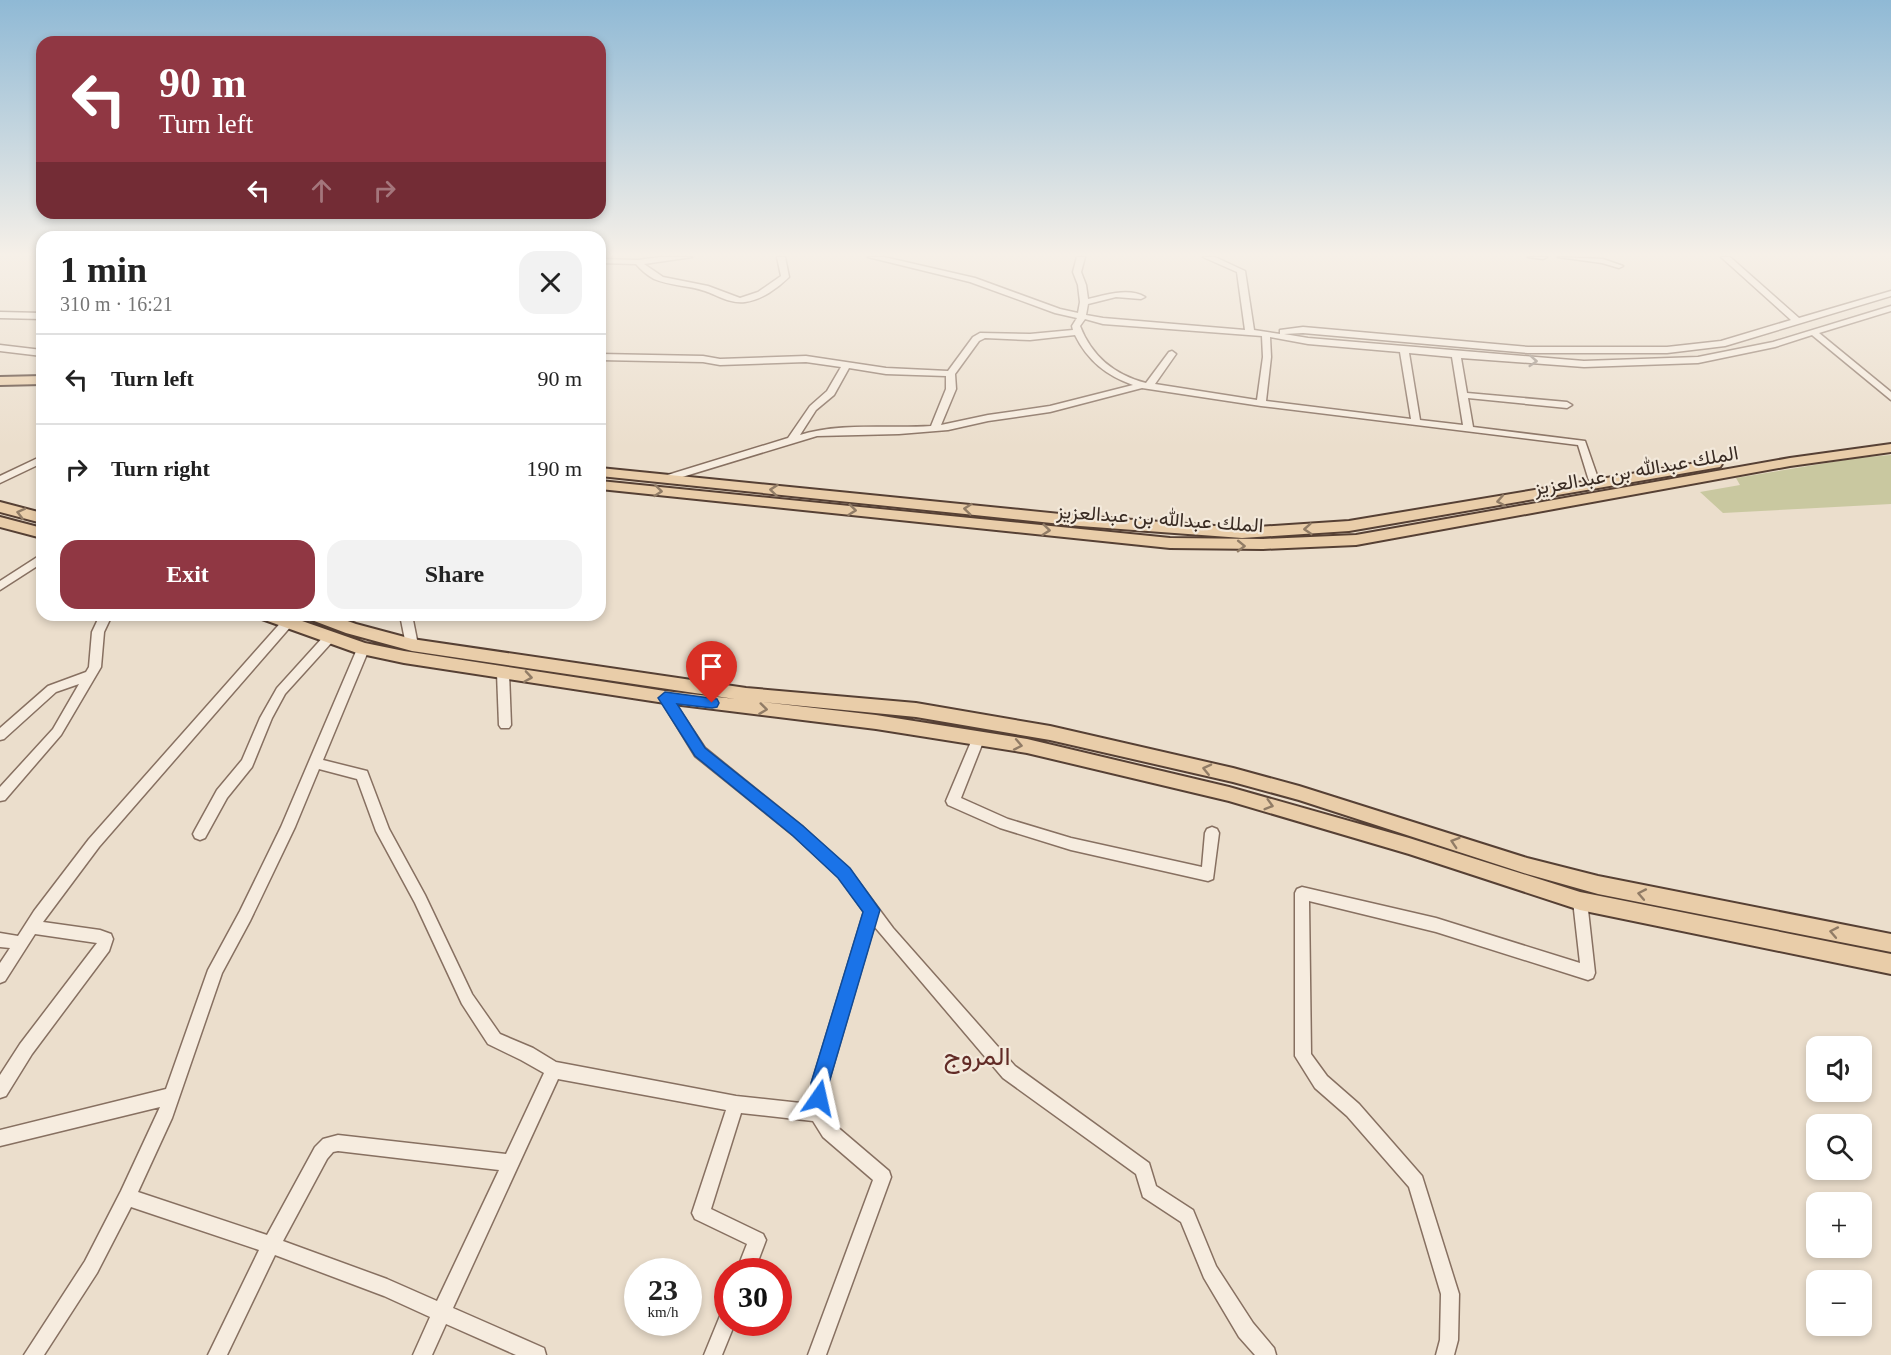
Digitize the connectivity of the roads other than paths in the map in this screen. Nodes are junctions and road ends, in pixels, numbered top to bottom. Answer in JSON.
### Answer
{"nodes":[{"id":1,"x":1080,"y":320,"type":"edge"},
{"id":2,"x":1099,"y":320,"type":"edge"},
{"id":3,"x":1248,"y":320,"type":"edge"},
{"id":4,"x":1804,"y":320,"type":"edge"},
{"id":5,"x":1853,"y":320,"type":"edge"},
{"id":6,"x":1798,"y":322,"type":"joint"},
{"id":7,"x":1077,"y":332,"type":"junction"},
{"id":8,"x":1250,"y":333,"type":"junction"},
{"id":9,"x":1814,"y":333,"type":"junction"},
{"id":10,"x":1266,"y":334,"type":"junction"},
{"id":11,"x":0,"y":348,"type":"edge"},
{"id":12,"x":1404,"y":350,"type":"junction"},
{"id":13,"x":1667,"y":350,"type":"junction"},
{"id":14,"x":36,"y":352,"type":"edge"},
{"id":15,"x":1172,"y":354,"type":"dead end"},
{"id":16,"x":1456,"y":354,"type":"junction"},
{"id":17,"x":606,"y":357,"type":"edge"},
{"id":18,"x":1681,"y":362,"type":"junction"},
{"id":19,"x":846,"y":365,"type":"junction"},
{"id":20,"x":951,"y":374,"type":"junction"},
{"id":21,"x":36,"y":380,"type":"edge"},
{"id":22,"x":0,"y":381,"type":"edge"},
{"id":23,"x":1145,"y":386,"type":"junction"},
{"id":24,"x":1463,"y":395,"type":"junction"},
{"id":25,"x":1891,"y":397,"type":"edge"},
{"id":26,"x":1261,"y":403,"type":"junction"},
{"id":27,"x":1568,"y":405,"type":"dead end"},
{"id":28,"x":1416,"y":423,"type":"junction"},
{"id":29,"x":934,"y":429,"type":"junction"},
{"id":30,"x":1469,"y":430,"type":"junction"},
{"id":31,"x":790,"y":441,"type":"junction"},
{"id":32,"x":1891,"y":441,"type":"edge"},
{"id":33,"x":1891,"y":448,"type":"edge"},
{"id":34,"x":36,"y":462,"type":"edge"},
{"id":35,"x":606,"y":473,"type":"edge"},
{"id":36,"x":665,"y":479,"type":"junction"},
{"id":37,"x":0,"y":480,"type":"edge"},
{"id":38,"x":1595,"y":484,"type":"junction"},
{"id":39,"x":606,"y":486,"type":"edge"},
{"id":40,"x":0,"y":507,"type":"edge"},
{"id":41,"x":36,"y":516,"type":"edge"},
{"id":42,"x":3,"y":526,"type":"edge"},
{"id":43,"x":36,"y":532,"type":"edge"},
{"id":44,"x":36,"y":562,"type":"edge"},
{"id":45,"x":0,"y":586,"type":"edge"},
{"id":46,"x":103,"y":621,"type":"edge"},
{"id":47,"x":285,"y":621,"type":"edge"},
{"id":48,"x":331,"y":621,"type":"edge"},
{"id":49,"x":406,"y":621,"type":"edge"},
{"id":50,"x":288,"y":622,"type":"junction"},
{"id":51,"x":329,"y":638,"type":"junction"},
{"id":52,"x":363,"y":649,"type":"junction"},
{"id":53,"x":408,"y":651,"type":"junction"},
{"id":54,"x":503,"y":673,"type":"junction"},
{"id":55,"x":90,"y":675,"type":"junction"},
{"id":56,"x":665,"y":698,"type":"junction"},
{"id":57,"x":505,"y":725,"type":"dead end"},
{"id":58,"x":2,"y":732,"type":"edge"},
{"id":59,"x":979,"y":737,"type":"junction"},
{"id":60,"x":314,"y":763,"type":"junction"},
{"id":61,"x":1233,"y":775,"type":"junction"},
{"id":62,"x":1229,"y":794,"type":"junction"},
{"id":63,"x":0,"y":796,"type":"edge"},
{"id":64,"x":1212,"y":833,"type":"dead end"},
{"id":65,"x":200,"y":834,"type":"dead end"},
{"id":66,"x":1580,"y":901,"type":"junction"},
{"id":67,"x":872,"y":910,"type":"junction"},
{"id":68,"x":32,"y":927,"type":"junction"},
{"id":69,"x":0,"y":940,"type":"edge"},
{"id":70,"x":1891,"y":943,"type":"edge"},
{"id":71,"x":22,"y":944,"type":"junction"},
{"id":72,"x":1891,"y":964,"type":"edge"},
{"id":73,"x":0,"y":976,"type":"edge"},
{"id":74,"x":554,"y":1070,"type":"junction"},
{"id":75,"x":0,"y":1090,"type":"edge"},
{"id":76,"x":171,"y":1096,"type":"junction"},
{"id":77,"x":736,"y":1104,"type":"junction"},
{"id":78,"x":818,"y":1113,"type":"junction"},
{"id":79,"x":0,"y":1138,"type":"edge"},
{"id":80,"x":512,"y":1164,"type":"junction"},
{"id":81,"x":127,"y":1197,"type":"junction"},
{"id":82,"x":271,"y":1245,"type":"junction"},
{"id":83,"x":750,"y":1258,"type":"edge"},
{"id":84,"x":442,"y":1313,"type":"junction"},
{"id":85,"x":720,"y":1336,"type":"edge"},
{"id":86,"x":33,"y":1355,"type":"edge"},
{"id":87,"x":217,"y":1355,"type":"edge"},
{"id":88,"x":422,"y":1355,"type":"edge"},
{"id":89,"x":537,"y":1355,"type":"edge"},
{"id":90,"x":713,"y":1355,"type":"edge"},
{"id":91,"x":817,"y":1355,"type":"edge"},
{"id":92,"x":1267,"y":1355,"type":"edge"},
{"id":93,"x":1445,"y":1355,"type":"edge"}],
"edges":[{"from":1,"to":7,"type":"street"},
{"from":2,"to":8,"type":"street"},
{"from":3,"to":8,"type":"street"},
{"from":4,"to":6,"type":"street"},
{"from":5,"to":9,"type":"street"},
{"from":6,"to":13,"type":"street"},
{"from":7,"to":20,"type":"street"},
{"from":7,"to":23,"type":"street"},
{"from":8,"to":10,"type":"street"},
{"from":9,"to":18,"type":"street"},
{"from":9,"to":25,"type":"street"},
{"from":10,"to":12,"type":"street"},
{"from":10,"to":13,"type":"street"},
{"from":10,"to":26,"type":"street"},
{"from":11,"to":14,"type":"street"},
{"from":12,"to":16,"type":"street"},
{"from":12,"to":28,"type":"street"},
{"from":13,"to":18,"type":"street"},
{"from":15,"to":23,"type":"street"},
{"from":16,"to":18,"type":"street","one_way":true},
{"from":16,"to":24,"type":"street"},
{"from":17,"to":19,"type":"street"},
{"from":19,"to":20,"type":"street"},
{"from":19,"to":31,"type":"street"},
{"from":20,"to":29,"type":"street"},
{"from":21,"to":22,"type":"main road"},
{"from":23,"to":26,"type":"street"},
{"from":23,"to":29,"type":"street"},
{"from":24,"to":27,"type":"street"},
{"from":24,"to":30,"type":"street"},
{"from":26,"to":28,"type":"street"},
{"from":28,"to":30,"type":"street"},
{"from":29,"to":31,"type":"street"},
{"from":30,"to":38,"type":"street"},
{"from":31,"to":36,"type":"street"},
{"from":32,"to":38,"type":"main road","name":"الملك عبدالله بن عبدالعزيز"},
{"from":39,"to":33,"type":"main road","name":"الملك عبدالله بن عبدالعزيز","one_way":true},
{"from":34,"to":37,"type":"street"},
{"from":35,"to":36,"type":"main road","name":"الملك عبدالله بن عبدالعزيز"},
{"from":38,"to":36,"type":"main road","name":"الملك عبدالله بن عبدالعزيز","one_way":true},
{"from":41,"to":40,"type":"main road","one_way":true},
{"from":42,"to":43,"type":"main road"},
{"from":44,"to":45,"type":"street"},
{"from":46,"to":55,"type":"street"},
{"from":47,"to":50,"type":"main road"},
{"from":48,"to":53,"type":"main road"},
{"from":49,"to":53,"type":"street"},
{"from":50,"to":51,"type":"main road"},
{"from":50,"to":68,"type":"street"},
{"from":51,"to":52,"type":"main road"},
{"from":51,"to":65,"type":"street"},
{"from":52,"to":53,"type":"main road"},
{"from":52,"to":60,"type":"street"},
{"from":53,"to":54,"type":"main road"},
{"from":61,"to":53,"type":"main road","one_way":true},
{"from":54,"to":56,"type":"main road","one_way":true},
{"from":54,"to":57,"type":"street"},
{"from":55,"to":58,"type":"street"},
{"from":55,"to":63,"type":"street"},
{"from":56,"to":59,"type":"main road","one_way":true},
{"from":56,"to":67,"type":"street"},
{"from":59,"to":62,"type":"main road","one_way":true},
{"from":59,"to":64,"type":"street"},
{"from":60,"to":74,"type":"street"},
{"from":60,"to":76,"type":"street"},
{"from":61,"to":62,"type":"main road"},
{"from":70,"to":61,"type":"main road","one_way":true},
{"from":62,"to":66,"type":"main road","one_way":true},
{"from":66,"to":72,"type":"main road"},
{"from":66,"to":93,"type":"street"},
{"from":67,"to":78,"type":"street"},
{"from":67,"to":92,"type":"street"},
{"from":68,"to":71,"type":"street"},
{"from":68,"to":75,"type":"street"},
{"from":69,"to":71,"type":"street"},
{"from":71,"to":73,"type":"street"},
{"from":74,"to":77,"type":"street"},
{"from":74,"to":80,"type":"street"},
{"from":76,"to":79,"type":"street"},
{"from":76,"to":81,"type":"street"},
{"from":77,"to":78,"type":"street"},
{"from":77,"to":83,"type":"street"},
{"from":78,"to":91,"type":"street"},
{"from":80,"to":82,"type":"street"},
{"from":80,"to":84,"type":"street"},
{"from":81,"to":82,"type":"street"},
{"from":81,"to":86,"type":"street"},
{"from":82,"to":84,"type":"street"},
{"from":82,"to":87,"type":"street"},
{"from":84,"to":88,"type":"street"},
{"from":84,"to":89,"type":"street"},
{"from":85,"to":90,"type":"street"}]}
